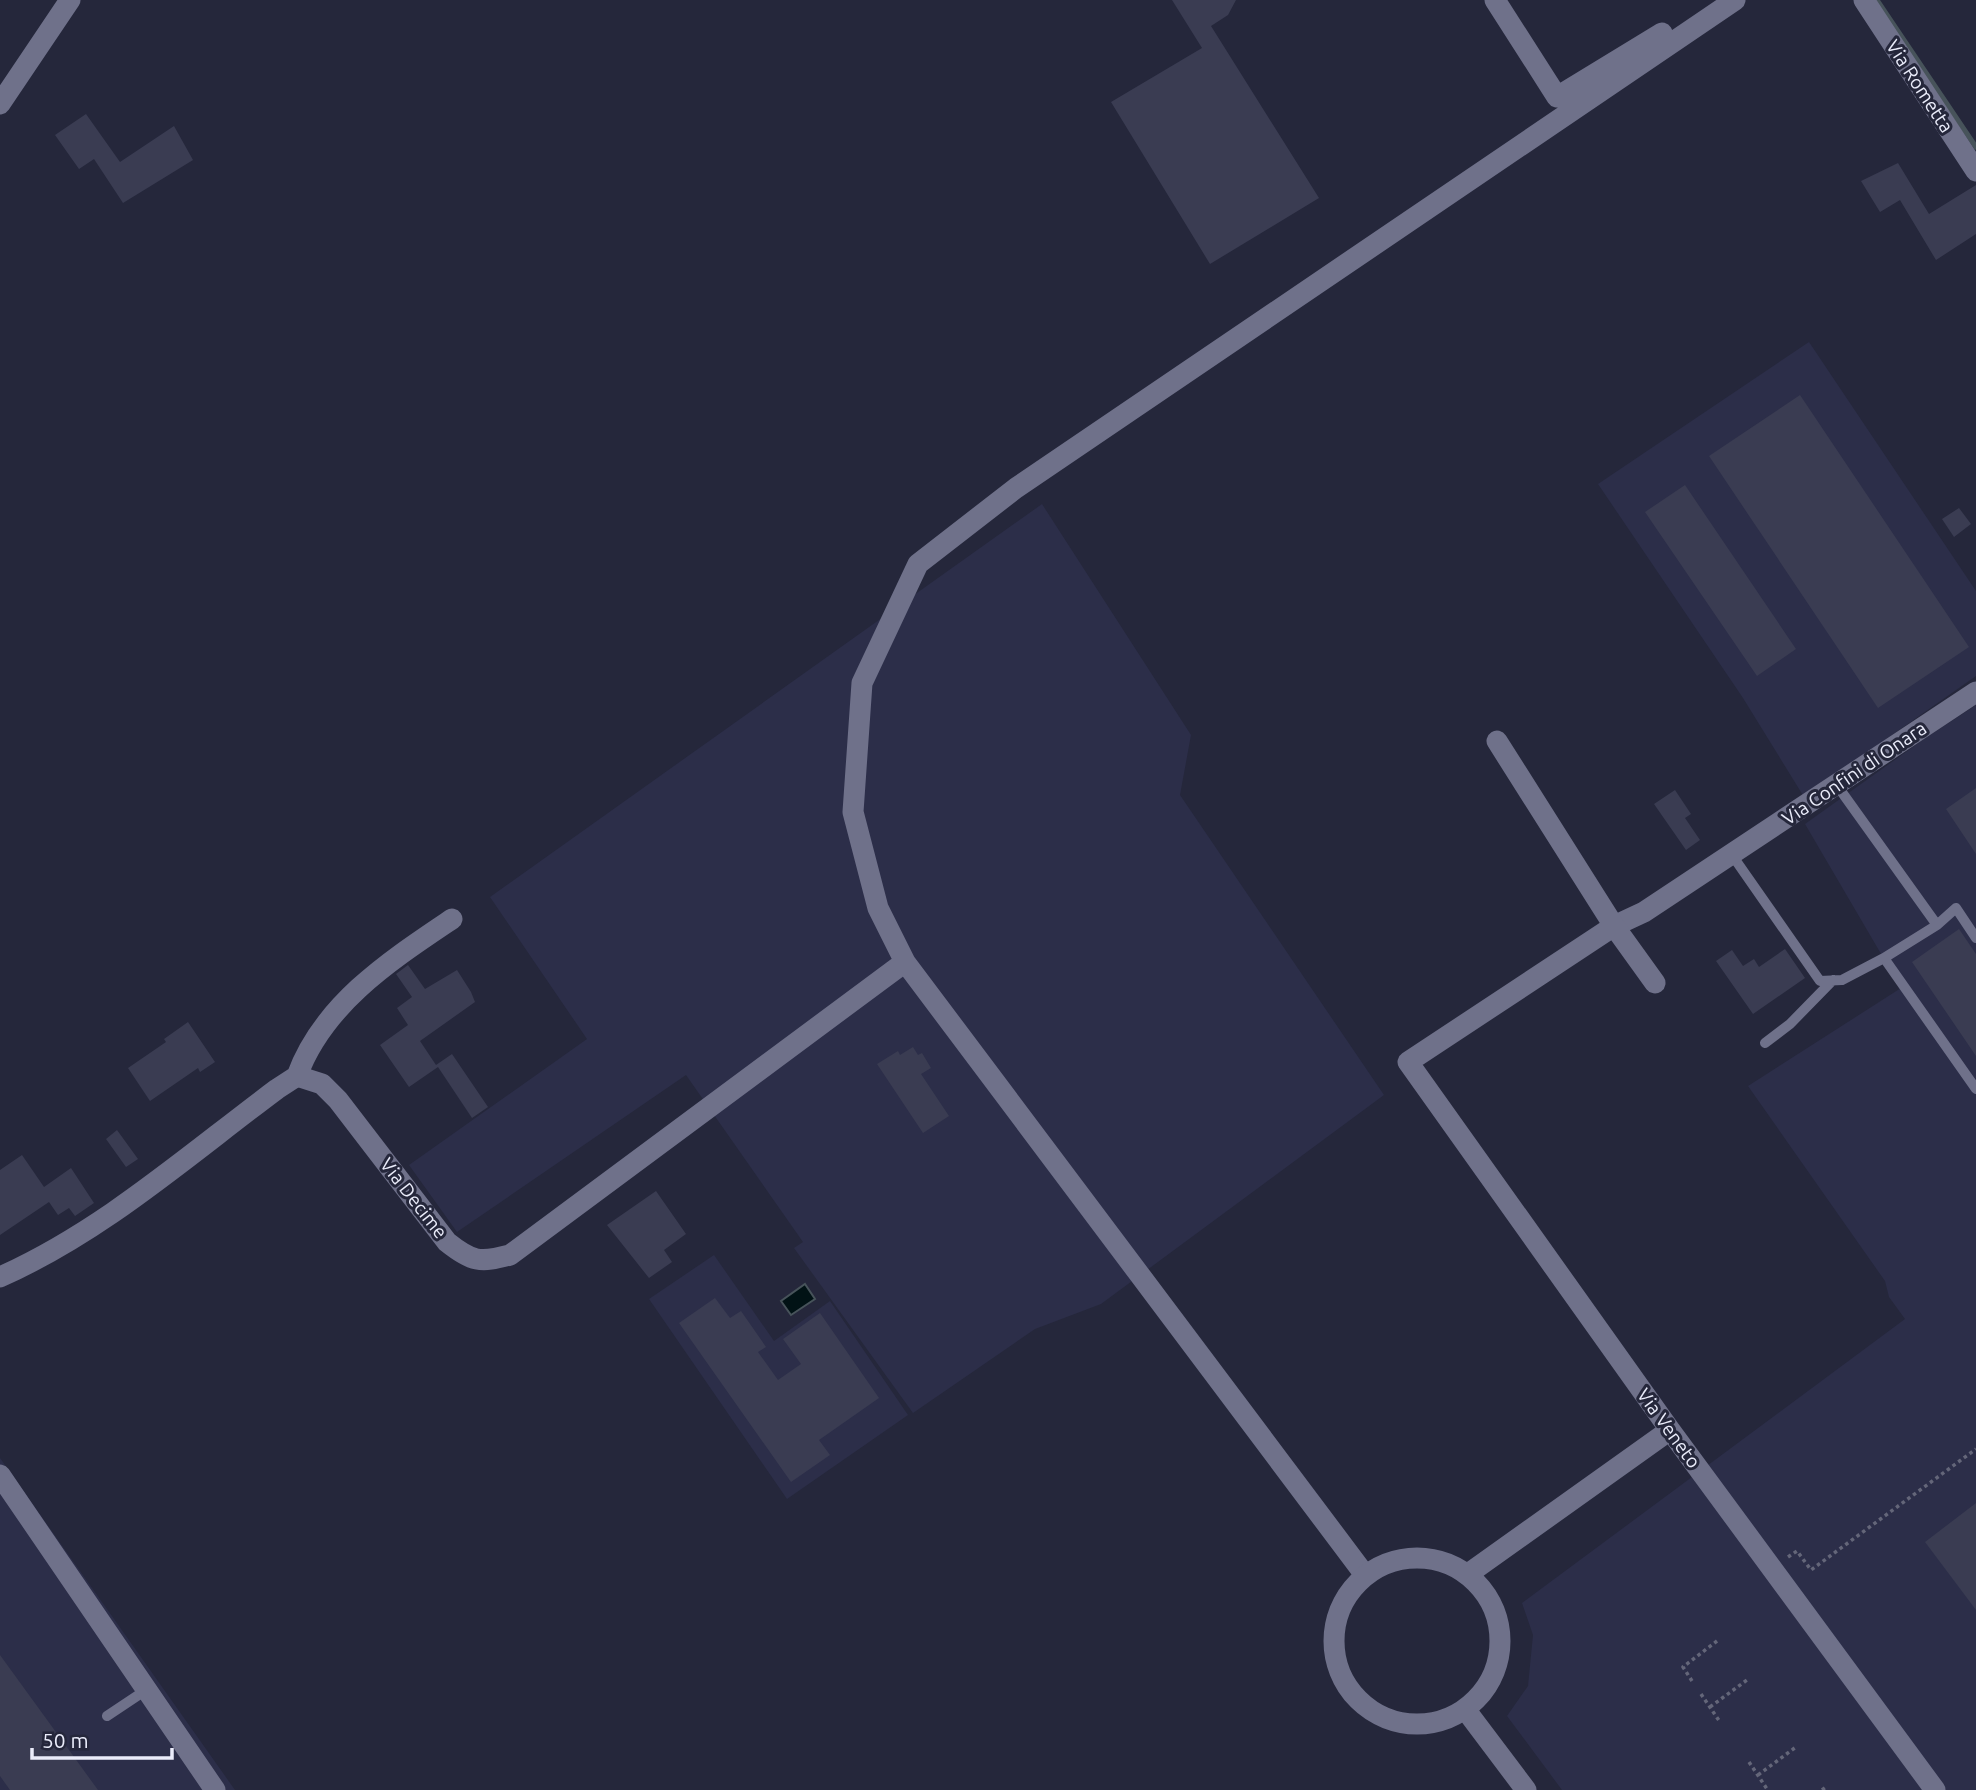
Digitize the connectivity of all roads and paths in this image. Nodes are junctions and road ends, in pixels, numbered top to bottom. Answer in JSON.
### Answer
{"nodes":[{"id":1,"x":70,"y":0,"type":"edge"},
{"id":2,"x":1495,"y":0,"type":"edge"},
{"id":3,"x":1735,"y":0,"type":"edge"},
{"id":4,"x":1864,"y":0,"type":"edge"},
{"id":5,"x":1662,"y":33,"type":"dead end"},
{"id":6,"x":0,"y":104,"type":"edge"},
{"id":7,"x":1976,"y":171,"type":"edge"},
{"id":8,"x":1976,"y":692,"type":"edge"},
{"id":9,"x":1497,"y":741,"type":"dead end"},
{"id":10,"x":1836,"y":784,"type":"junction"},
{"id":11,"x":1732,"y":855,"type":"junction"},
{"id":12,"x":452,"y":919,"type":"dead end"},
{"id":13,"x":1937,"y":925,"type":"junction"},
{"id":14,"x":1615,"y":926,"type":"junction"},
{"id":15,"x":1976,"y":938,"type":"edge"},
{"id":16,"x":1884,"y":958,"type":"junction"},
{"id":17,"x":905,"y":962,"type":"junction"},
{"id":18,"x":1833,"y":980,"type":"junction"},
{"id":19,"x":1655,"y":983,"type":"dead end"},
{"id":20,"x":1765,"y":1043,"type":"dead end"},
{"id":21,"x":1408,"y":1062,"type":"joint"},
{"id":22,"x":297,"y":1076,"type":"junction"},
{"id":23,"x":1976,"y":1089,"type":"edge"},
{"id":24,"x":0,"y":1277,"type":"edge"},
{"id":25,"x":1670,"y":1430,"type":"junction"},
{"id":26,"x":1976,"y":1449,"type":"edge"},
{"id":27,"x":1,"y":1478,"type":"edge"},
{"id":28,"x":1771,"y":1569,"type":"junction"},
{"id":29,"x":1468,"y":1574,"type":"junction"},
{"id":30,"x":1365,"y":1575,"type":"junction"},
{"id":31,"x":1717,"y":1641,"type":"dead end"},
{"id":32,"x":1747,"y":1680,"type":"dead end"},
{"id":33,"x":1692,"y":1681,"type":"dead end"},
{"id":34,"x":146,"y":1690,"type":"junction"},
{"id":35,"x":1701,"y":1694,"type":"dead end"},
{"id":36,"x":1710,"y":1707,"type":"junction"},
{"id":37,"x":1465,"y":1709,"type":"junction"},
{"id":38,"x":107,"y":1716,"type":"dead end"},
{"id":39,"x":1720,"y":1722,"type":"dead end"},
{"id":40,"x":1796,"y":1747,"type":"dead end"},
{"id":41,"x":1749,"y":1762,"type":"dead end"},
{"id":42,"x":1758,"y":1775,"type":"junction"},
{"id":43,"x":1767,"y":1789,"type":"edge"},
{"id":44,"x":215,"y":1790,"type":"edge"},
{"id":45,"x":1526,"y":1790,"type":"edge"},
{"id":46,"x":1935,"y":1790,"type":"edge"}],
"edges":[{"from":1,"to":6,"type":"street"},
{"from":2,"to":5,"type":"street"},
{"from":3,"to":17,"type":"street"},
{"from":4,"to":7,"type":"street","name":"Via Rometta"},
{"from":8,"to":10,"type":"street","name":"Via Confini di Onara"},
{"from":9,"to":14,"type":"street"},
{"from":10,"to":11,"type":"street","name":"Via Confini di Onara"},
{"from":10,"to":13,"type":"lane"},
{"from":11,"to":14,"type":"street","name":"Via Confini di Onara"},
{"from":11,"to":18,"type":"lane"},
{"from":12,"to":22,"type":"street"},
{"from":13,"to":15,"type":"lane"},
{"from":13,"to":16,"type":"lane"},
{"from":14,"to":19,"type":"street"},
{"from":14,"to":21,"type":"street","name":"Via Confini di Onara"},
{"from":16,"to":18,"type":"lane"},
{"from":16,"to":23,"type":"lane"},
{"from":17,"to":22,"type":"street","name":"Via Decime"},
{"from":17,"to":30,"type":"street"},
{"from":18,"to":20,"type":"lane"},
{"from":21,"to":25,"type":"street","name":"Via Veneto"},
{"from":22,"to":24,"type":"street"},
{"from":25,"to":28,"type":"street","name":"Via Veneto"},
{"from":25,"to":29,"type":"street"},
{"from":26,"to":28,"type":"path"},
{"from":27,"to":34,"type":"street"},
{"from":28,"to":46,"type":"street","name":"Via Veneto"},
{"from":29,"to":30,"type":"street"},
{"from":29,"to":37,"type":"street"},
{"from":30,"to":37,"type":"street"},
{"from":31,"to":33,"type":"path"},
{"from":32,"to":36,"type":"path"},
{"from":34,"to":38,"type":"lane"},
{"from":34,"to":44,"type":"street"},
{"from":35,"to":36,"type":"path"},
{"from":36,"to":39,"type":"path"},
{"from":37,"to":45,"type":"street"},
{"from":40,"to":42,"type":"path"},
{"from":41,"to":42,"type":"path"},
{"from":42,"to":43,"type":"path"}]}
